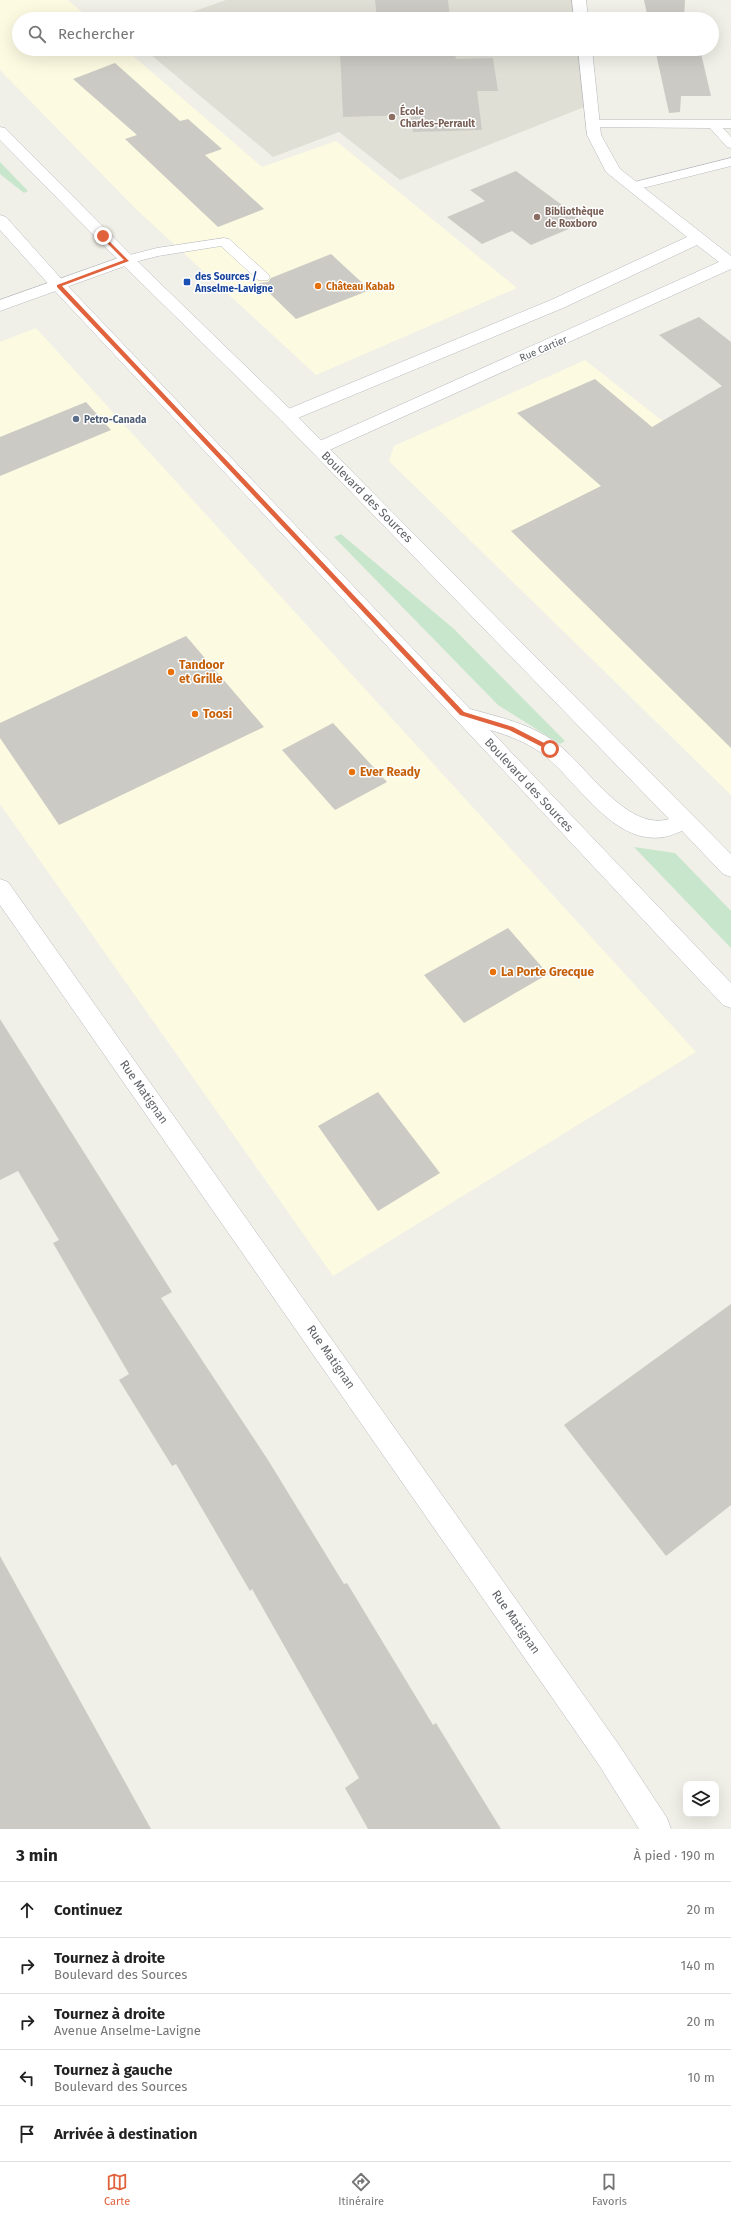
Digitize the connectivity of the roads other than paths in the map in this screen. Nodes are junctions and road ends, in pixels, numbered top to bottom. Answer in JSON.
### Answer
{"nodes":[{"id":1,"x":579,"y":0,"type":"edge"},
{"id":2,"x":580,"y":12,"type":"edge"},
{"id":3,"x":586,"y":56,"type":"edge"},
{"id":4,"x":593,"y":124,"type":"junction"},
{"id":5,"x":731,"y":124,"type":"edge"},
{"id":6,"x":714,"y":125,"type":"junction"},
{"id":7,"x":0,"y":131,"type":"edge"},
{"id":8,"x":731,"y":144,"type":"edge"},
{"id":9,"x":731,"y":162,"type":"edge"},
{"id":10,"x":631,"y":186,"type":"junction"},
{"id":11,"x":0,"y":220,"type":"edge"},
{"id":12,"x":697,"y":239,"type":"junction"},
{"id":13,"x":127,"y":260,"type":"junction"},
{"id":14,"x":731,"y":263,"type":"edge"},
{"id":15,"x":263,"y":277,"type":"dead end"},
{"id":16,"x":59,"y":286,"type":"junction"},
{"id":17,"x":0,"y":306,"type":"edge"},
{"id":18,"x":287,"y":416,"type":"junction"},
{"id":19,"x":319,"y":448,"type":"junction"},
{"id":20,"x":462,"y":714,"type":"junction"},
{"id":21,"x":685,"y":822,"type":"junction"},
{"id":22,"x":731,"y":868,"type":"edge"},
{"id":23,"x":0,"y":888,"type":"edge"},
{"id":24,"x":731,"y":998,"type":"edge"},
{"id":25,"x":656,"y":1829,"type":"edge"}],
"edges":[{"from":1,"to":2,"type":"main road"},
{"from":3,"to":4,"type":"main road","name":"Rue Cartier"},
{"from":4,"to":6,"type":"lane"},
{"from":4,"to":10,"type":"main road","name":"Rue Cartier"},
{"from":5,"to":6,"type":"lane"},
{"from":6,"to":8,"type":"lane"},
{"from":7,"to":13,"type":"main road","name":"Boulevard des Sources"},
{"from":9,"to":10,"type":"lane"},
{"from":10,"to":12,"type":"main road","name":"Rue Cartier"},
{"from":11,"to":16,"type":"main road","name":"Boulevard des Sources"},
{"from":12,"to":14,"type":"main road","name":"Rue Cartier"},
{"from":12,"to":18,"type":"main road"},
{"from":13,"to":15,"type":"lane"},
{"from":13,"to":16,"type":"main road"},
{"from":13,"to":18,"type":"main road","name":"Boulevard des Sources"},
{"from":14,"to":19,"type":"main road","name":"Rue Cartier"},
{"from":16,"to":17,"type":"main road"},
{"from":16,"to":20,"type":"main road","name":"Boulevard des Sources"},
{"from":18,"to":19,"type":"main road","name":"Boulevard des Sources"},
{"from":19,"to":21,"type":"main road","name":"Boulevard des Sources"},
{"from":20,"to":21,"type":"main road"},
{"from":20,"to":24,"type":"main road","name":"Boulevard des Sources"},
{"from":21,"to":22,"type":"main road","name":"Boulevard des Sources"},
{"from":23,"to":25,"type":"main road","name":"Rue Matignan"}]}
